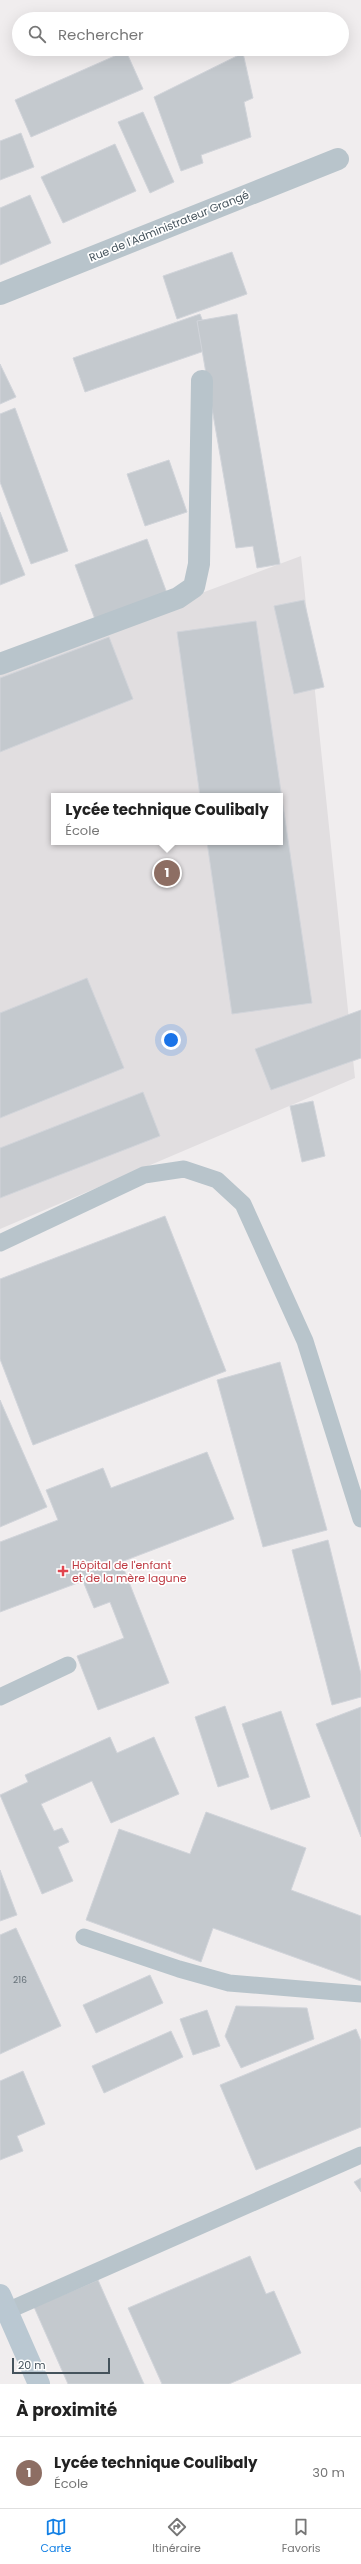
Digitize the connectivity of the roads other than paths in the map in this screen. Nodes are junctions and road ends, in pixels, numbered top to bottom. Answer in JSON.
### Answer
{"nodes":[{"id":1,"x":338,"y":159,"type":"dead end"},
{"id":2,"x":0,"y":294,"type":"edge"},
{"id":3,"x":202,"y":381,"type":"dead end"},
{"id":4,"x":0,"y":664,"type":"edge"},
{"id":5,"x":0,"y":1243,"type":"edge"},
{"id":6,"x":361,"y":1519,"type":"edge"},
{"id":7,"x":68,"y":1665,"type":"dead end"},
{"id":8,"x":0,"y":1697,"type":"edge"},
{"id":9,"x":84,"y":1937,"type":"dead end"},
{"id":10,"x":361,"y":1994,"type":"edge"},
{"id":11,"x":361,"y":2155,"type":"edge"},
{"id":12,"x":4,"y":2303,"type":"edge"},
{"id":13,"x":39,"y":2384,"type":"edge"}],
"edges":[{"from":1,"to":2,"type":"street","name":"Rue de l'Administrateur Grangé"},
{"from":3,"to":4,"type":"street"},
{"from":5,"to":6,"type":"lane"},
{"from":7,"to":8,"type":"lane"},
{"from":9,"to":10,"type":"lane"},
{"from":11,"to":12,"type":"lane"},
{"from":12,"to":13,"type":"main road"}]}
